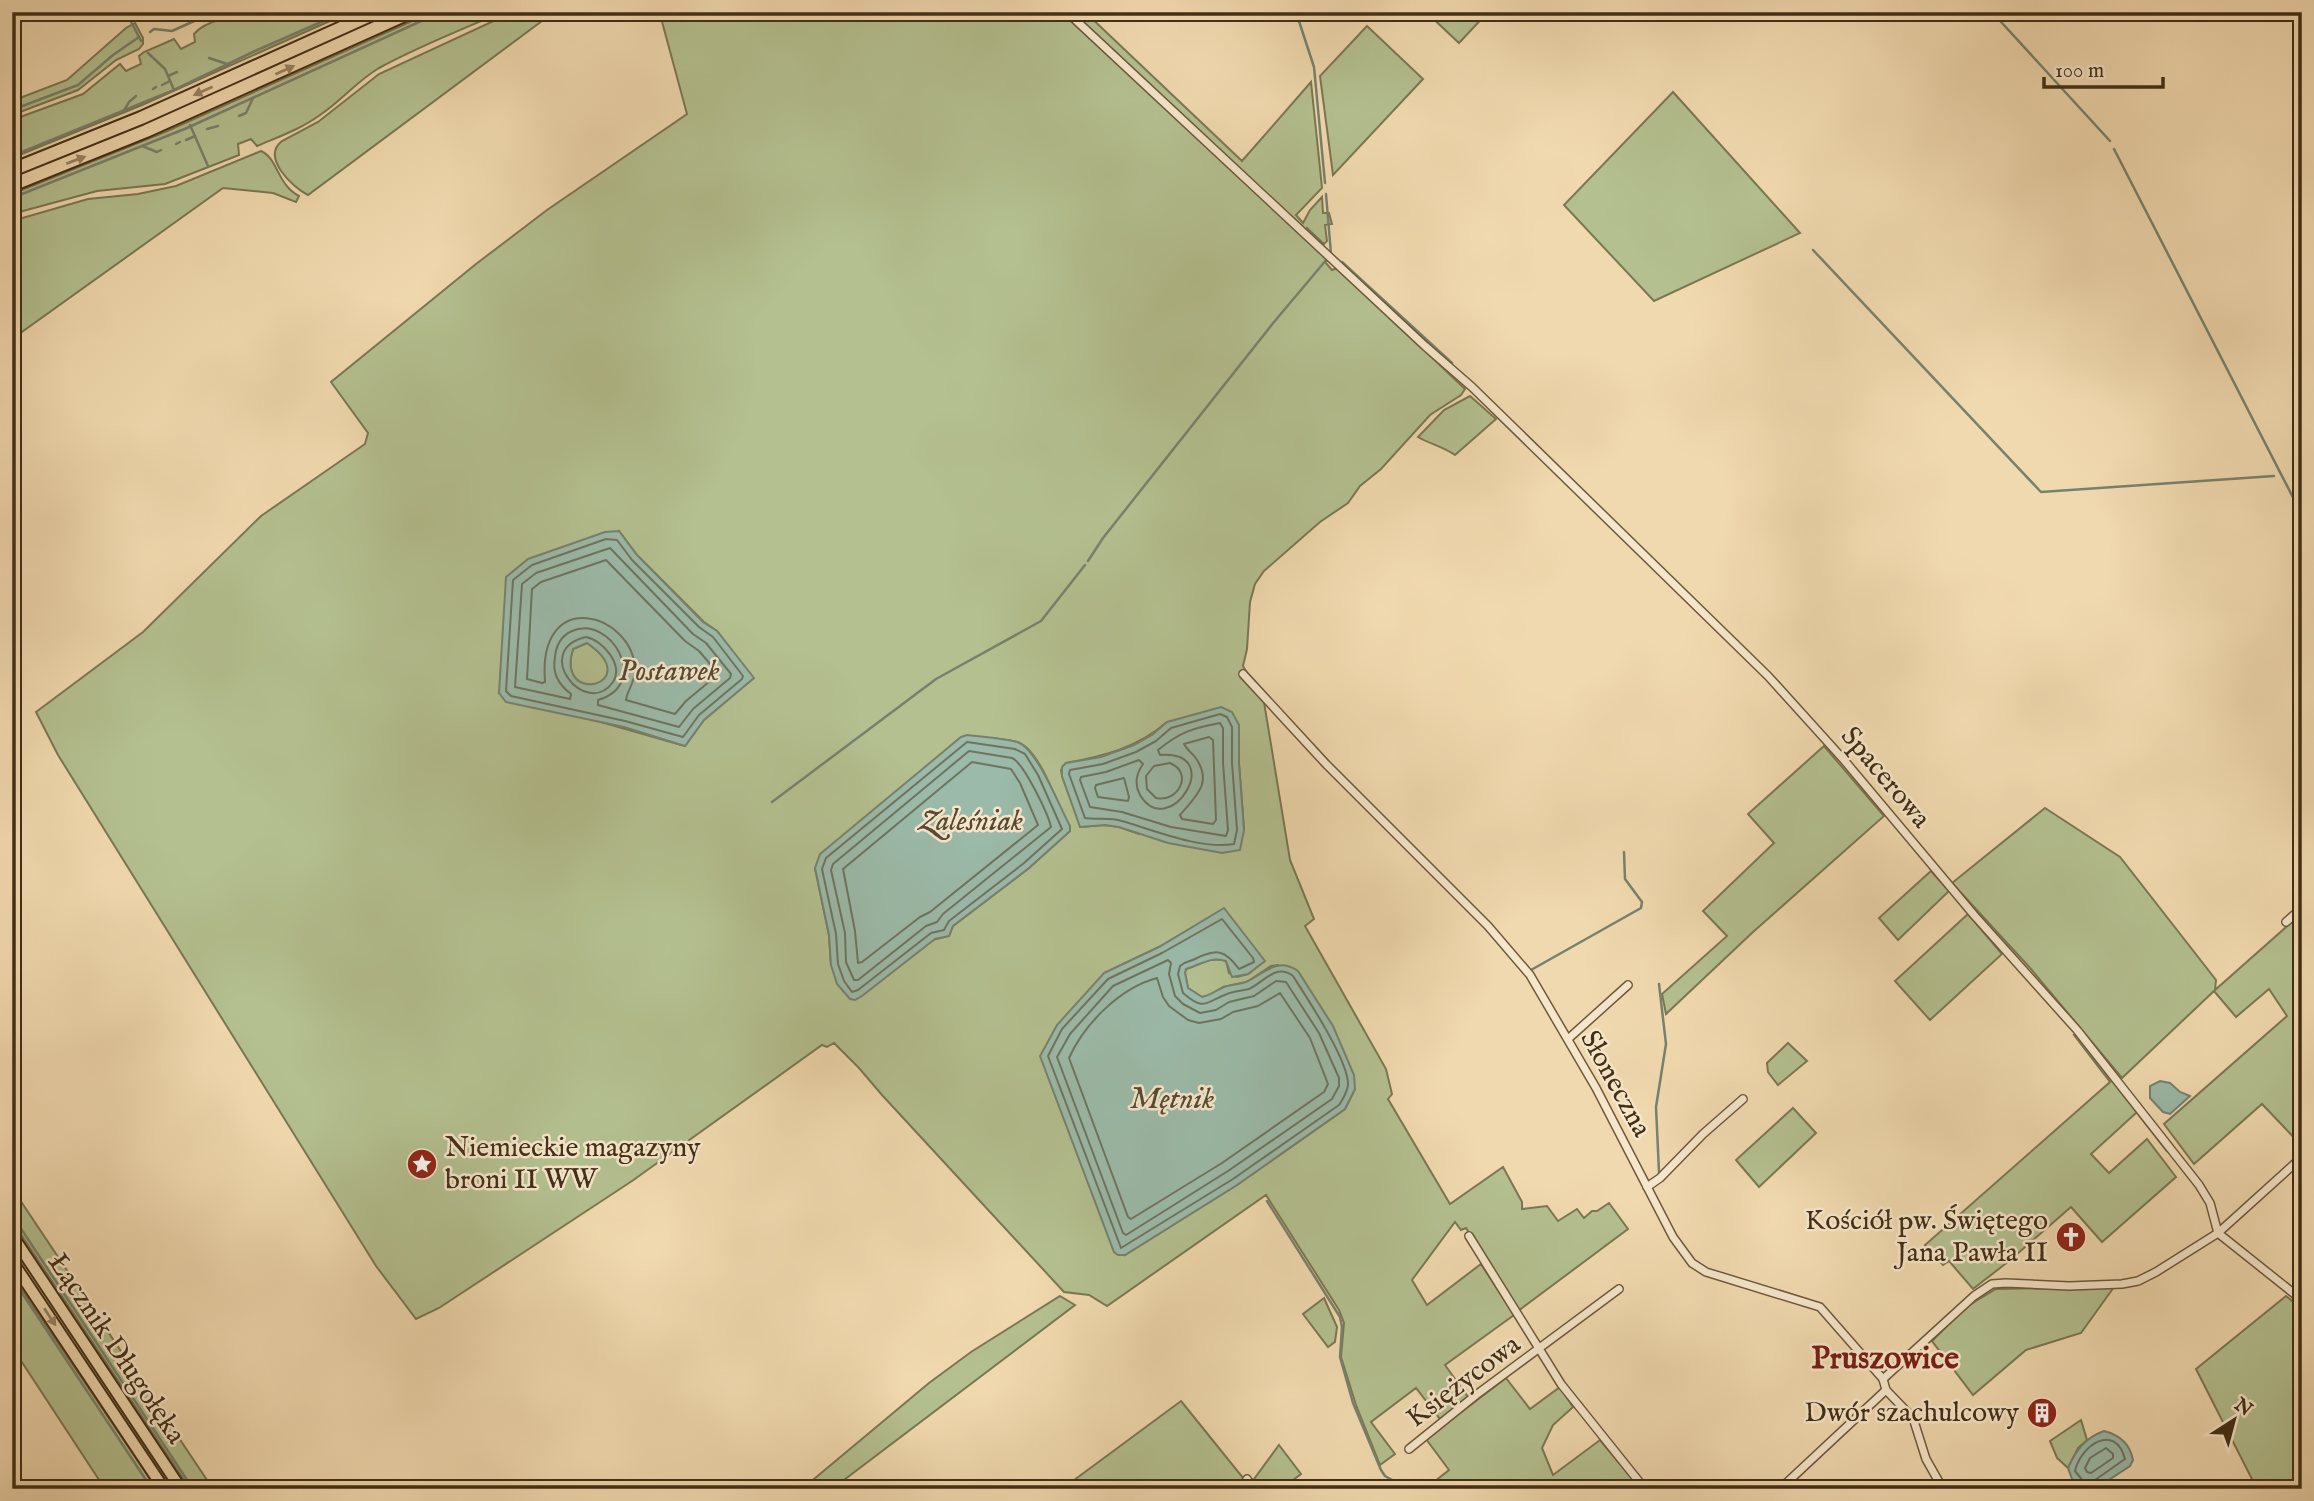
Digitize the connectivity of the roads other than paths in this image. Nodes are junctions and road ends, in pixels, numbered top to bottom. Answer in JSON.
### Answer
{"nodes":[{"id":1,"x":377,"y":12,"type":"edge"},
{"id":2,"x":411,"y":12,"type":"edge"},
{"id":3,"x":1067,"y":12,"type":"edge"},
{"id":4,"x":12,"y":170,"type":"edge"},
{"id":5,"x":12,"y":185,"type":"edge"},
{"id":6,"x":1243,"y":674,"type":"dead end"},
{"id":7,"x":2302,"y":908,"type":"edge"},
{"id":8,"x":2286,"y":922,"type":"dead end"},
{"id":9,"x":1628,"y":985,"type":"dead end"},
{"id":10,"x":1567,"y":1039,"type":"junction"},
{"id":11,"x":1743,"y":1099,"type":"dead end"},
{"id":12,"x":2302,"y":1157,"type":"edge"},
{"id":13,"x":1647,"y":1187,"type":"junction"},
{"id":14,"x":2218,"y":1233,"type":"junction"},
{"id":15,"x":12,"y":1235,"type":"edge"},
{"id":16,"x":1469,"y":1236,"type":"dead end"},
{"id":17,"x":12,"y":1261,"type":"edge"},
{"id":18,"x":1619,"y":1289,"type":"dead end"},
{"id":19,"x":2302,"y":1300,"type":"edge"},
{"id":20,"x":1538,"y":1349,"type":"junction"},
{"id":21,"x":1883,"y":1379,"type":"junction"},
{"id":22,"x":1886,"y":1390,"type":"junction"},
{"id":23,"x":1409,"y":1449,"type":"dead end"},
{"id":24,"x":1247,"y":1479,"type":"dead end"},
{"id":25,"x":164,"y":1489,"type":"edge"},
{"id":26,"x":181,"y":1489,"type":"edge"},
{"id":27,"x":1254,"y":1489,"type":"edge"},
{"id":28,"x":1645,"y":1489,"type":"edge"},
{"id":29,"x":1780,"y":1489,"type":"edge"},
{"id":30,"x":1943,"y":1489,"type":"edge"}],
"edges":[{"from":1,"to":4,"type":"highway","one_way":true},
{"from":5,"to":2,"type":"highway","one_way":true},
{"from":3,"to":14,"type":"street","name":"Spacerowa"},
{"from":6,"to":10,"type":"street","name":"Słoneczna"},
{"from":7,"to":8,"type":"street"},
{"from":9,"to":10,"type":"street"},
{"from":10,"to":13,"type":"street","name":"Słoneczna"},
{"from":11,"to":13,"type":"street"},
{"from":12,"to":14,"type":"street"},
{"from":13,"to":21,"type":"street","name":"Słoneczna"},
{"from":14,"to":19,"type":"street"},
{"from":14,"to":21,"type":"street"},
{"from":15,"to":26,"type":"main road","name":"Łącznik Długołęka"},
{"from":16,"to":20,"type":"street"},
{"from":17,"to":25,"type":"main road","name":"Łącznik Długołęka","one_way":true},
{"from":18,"to":20,"type":"street"},
{"from":20,"to":23,"type":"street","name":"Księżycowa"},
{"from":20,"to":28,"type":"street","name":"Księżycowa"},
{"from":21,"to":22,"type":"street","name":"Słoneczna"},
{"from":22,"to":29,"type":"street"},
{"from":22,"to":30,"type":"street","name":"Słoneczna"},
{"from":24,"to":27,"type":"street"}]}
